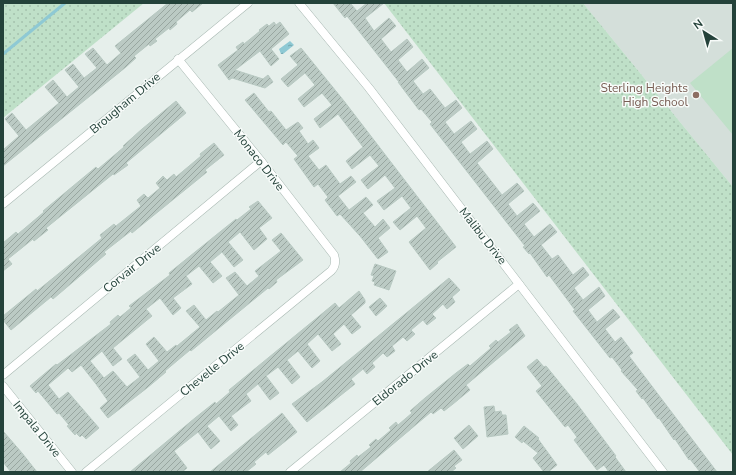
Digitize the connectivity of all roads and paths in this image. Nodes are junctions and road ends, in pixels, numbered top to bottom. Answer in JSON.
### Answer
{"nodes":[{"id":1,"x":248,"y":3,"type":"edge"},
{"id":2,"x":299,"y":3,"type":"edge"},
{"id":3,"x":178,"y":59,"type":"junction"},
{"id":4,"x":261,"y":161,"type":"junction"},
{"id":5,"x":3,"y":204,"type":"edge"},
{"id":6,"x":336,"y":263,"type":"joint"},
{"id":7,"x":519,"y":284,"type":"junction"},
{"id":8,"x":3,"y":375,"type":"edge"},
{"id":9,"x":3,"y":386,"type":"edge"},
{"id":10,"x":72,"y":472,"type":"edge"},
{"id":11,"x":86,"y":472,"type":"edge"},
{"id":12,"x":290,"y":472,"type":"edge"},
{"id":13,"x":663,"y":472,"type":"edge"}],
"edges":[{"from":1,"to":3,"type":"street","name":"Brougham Drive"},
{"from":2,"to":7,"type":"street","name":"Malibu Drive"},
{"from":3,"to":4,"type":"street","name":"Monaco Drive"},
{"from":3,"to":5,"type":"street","name":"Brougham Drive"},
{"from":4,"to":6,"type":"street","name":"Monaco Drive"},
{"from":4,"to":8,"type":"street","name":"Corvair Drive"},
{"from":6,"to":11,"type":"street","name":"Chevelle Drive"},
{"from":7,"to":12,"type":"street","name":"Eldorado Drive"},
{"from":7,"to":13,"type":"street","name":"Malibu Drive"},
{"from":9,"to":10,"type":"street","name":"Impala Drive"}]}
